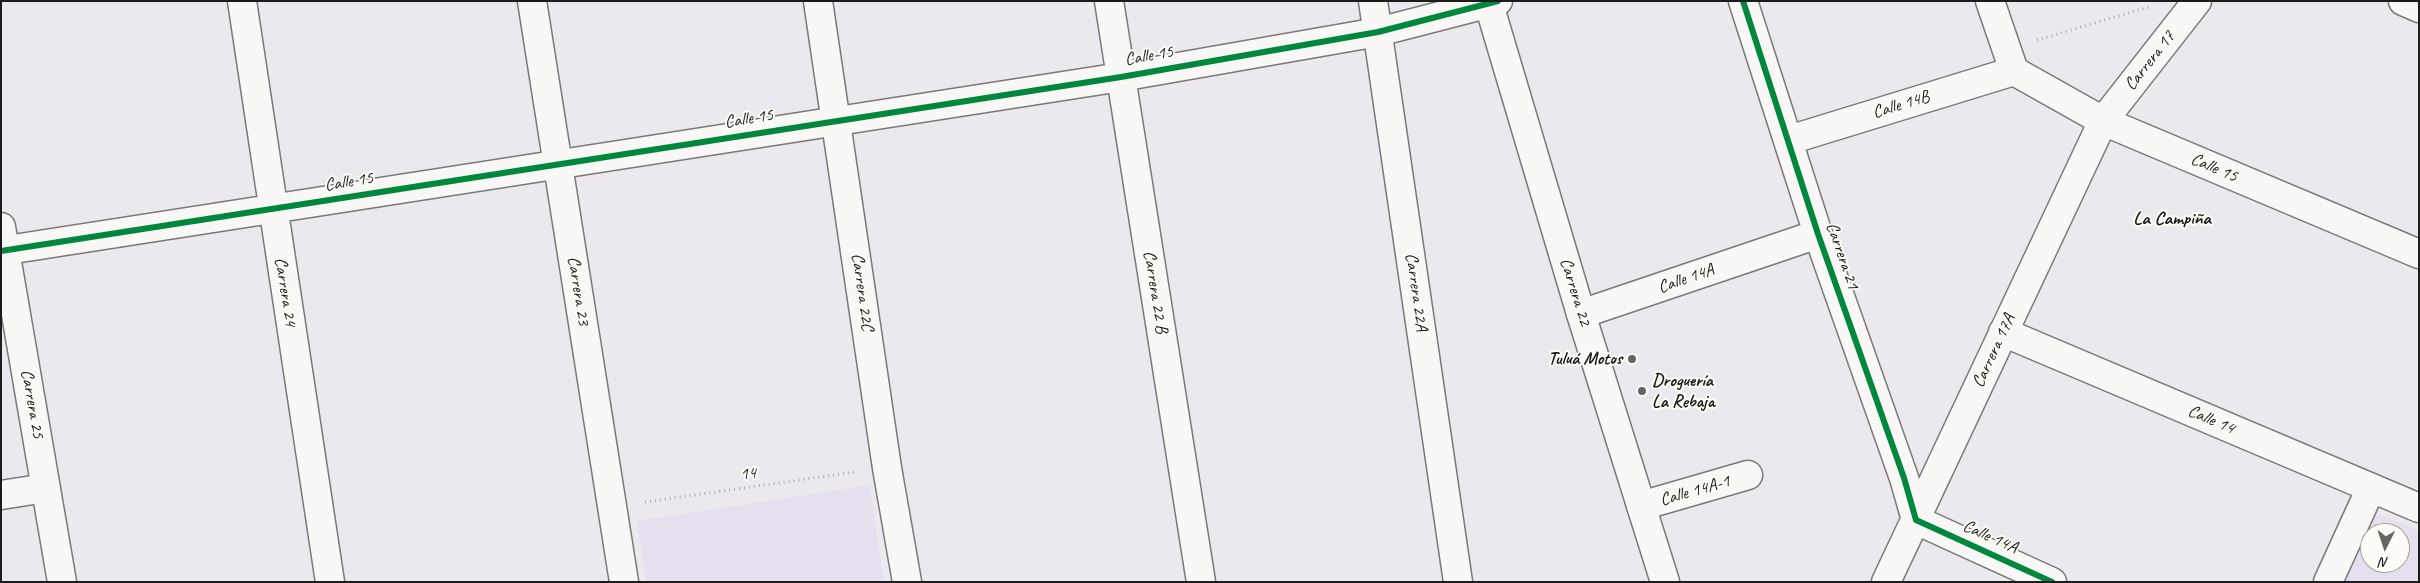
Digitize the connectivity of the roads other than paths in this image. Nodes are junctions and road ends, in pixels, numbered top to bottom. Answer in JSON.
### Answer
{"nodes":[{"id":1,"x":242,"y":1,"type":"edge"},
{"id":2,"x":532,"y":1,"type":"edge"},
{"id":3,"x":818,"y":1,"type":"edge"},
{"id":4,"x":1109,"y":1,"type":"edge"},
{"id":5,"x":1373,"y":1,"type":"edge"},
{"id":6,"x":1742,"y":1,"type":"edge"},
{"id":7,"x":1990,"y":1,"type":"edge"},
{"id":8,"x":2197,"y":1,"type":"edge"},
{"id":9,"x":2403,"y":1,"type":"edge"},
{"id":10,"x":1492,"y":2,"type":"edge"},
{"id":11,"x":2419,"y":8,"type":"edge"},
{"id":12,"x":1378,"y":32,"type":"junction"},
{"id":13,"x":2010,"y":60,"type":"junction"},
{"id":14,"x":1121,"y":77,"type":"junction"},
{"id":15,"x":837,"y":120,"type":"junction"},
{"id":16,"x":2103,"y":121,"type":"junction"},
{"id":17,"x":1789,"y":140,"type":"junction"},
{"id":18,"x":559,"y":165,"type":"junction"},
{"id":19,"x":272,"y":209,"type":"junction"},
{"id":20,"x":1818,"y":234,"type":"junction"},
{"id":21,"x":3,"y":243,"type":"edge"},
{"id":22,"x":2419,"y":254,"type":"edge"},
{"id":23,"x":1581,"y":314,"type":"junction"},
{"id":24,"x":2002,"y":332,"type":"junction"},
{"id":25,"x":1748,"y":475,"type":"dead end"},
{"id":26,"x":46,"y":488,"type":"junction"},
{"id":27,"x":2371,"y":488,"type":"junction"},
{"id":28,"x":1,"y":495,"type":"edge"},
{"id":29,"x":1641,"y":506,"type":"junction"},
{"id":30,"x":2419,"y":508,"type":"edge"},
{"id":31,"x":1916,"y":520,"type":"junction"},
{"id":32,"x":62,"y":582,"type":"edge"},
{"id":33,"x":330,"y":582,"type":"edge"},
{"id":34,"x":624,"y":582,"type":"edge"},
{"id":35,"x":907,"y":582,"type":"edge"},
{"id":36,"x":1201,"y":582,"type":"edge"},
{"id":37,"x":1458,"y":582,"type":"edge"},
{"id":38,"x":1665,"y":582,"type":"edge"},
{"id":39,"x":1886,"y":582,"type":"edge"},
{"id":40,"x":2052,"y":582,"type":"edge"},
{"id":41,"x":2328,"y":582,"type":"edge"}],
"edges":[{"from":1,"to":19,"type":"street","name":"Carrera 24"},
{"from":2,"to":18,"type":"street","name":"Carrera 23"},
{"from":3,"to":15,"type":"street","name":"Carrera 22C"},
{"from":4,"to":14,"type":"street","name":"Carrera 22 B"},
{"from":5,"to":12,"type":"street","name":"Carrera 22A"},
{"from":6,"to":17,"type":"street","name":"Carrera 21"},
{"from":7,"to":13,"type":"street"},
{"from":8,"to":16,"type":"street","name":"Carrera 17"},
{"from":9,"to":11,"type":"street"},
{"from":10,"to":12,"type":"street","name":"Calle 15"},
{"from":10,"to":23,"type":"street","name":"Carrera 22"},
{"from":12,"to":14,"type":"street","name":"Calle 15"},
{"from":12,"to":37,"type":"street","name":"Carrera 22A"},
{"from":13,"to":16,"type":"street","name":"Calle 15"},
{"from":13,"to":17,"type":"street","name":"Calle 14B"},
{"from":14,"to":15,"type":"street","name":"Calle 15"},
{"from":14,"to":36,"type":"street","name":"Carrera 22 B"},
{"from":15,"to":18,"type":"street","name":"Calle 15"},
{"from":15,"to":35,"type":"street","name":"Carrera 22C"},
{"from":16,"to":22,"type":"street","name":"Calle 15"},
{"from":16,"to":24,"type":"street","name":"Carrera 17A"},
{"from":17,"to":20,"type":"street","name":"Carrera 21"},
{"from":18,"to":19,"type":"street","name":"Calle 15"},
{"from":18,"to":34,"type":"street","name":"Carrera 23"},
{"from":19,"to":21,"type":"street","name":"Calle 15"},
{"from":19,"to":33,"type":"street","name":"Carrera 24"},
{"from":20,"to":23,"type":"street","name":"Calle 14A"},
{"from":20,"to":31,"type":"street","name":"Carrera 21"},
{"from":21,"to":26,"type":"street","name":"Carrera 25"},
{"from":23,"to":29,"type":"street","name":"Carrera 22"},
{"from":24,"to":27,"type":"street","name":"Calle 14"},
{"from":24,"to":31,"type":"street","name":"Carrera 17A"},
{"from":25,"to":29,"type":"street","name":"Calle 14A-1"},
{"from":26,"to":28,"type":"street"},
{"from":26,"to":32,"type":"street","name":"Carrera 25"},
{"from":27,"to":30,"type":"street","name":"Calle 14"},
{"from":27,"to":41,"type":"street"},
{"from":29,"to":38,"type":"street","name":"Carrera 22"},
{"from":31,"to":39,"type":"street","name":"Carrera 17A"},
{"from":31,"to":40,"type":"street","name":"Calle 14A"}]}
